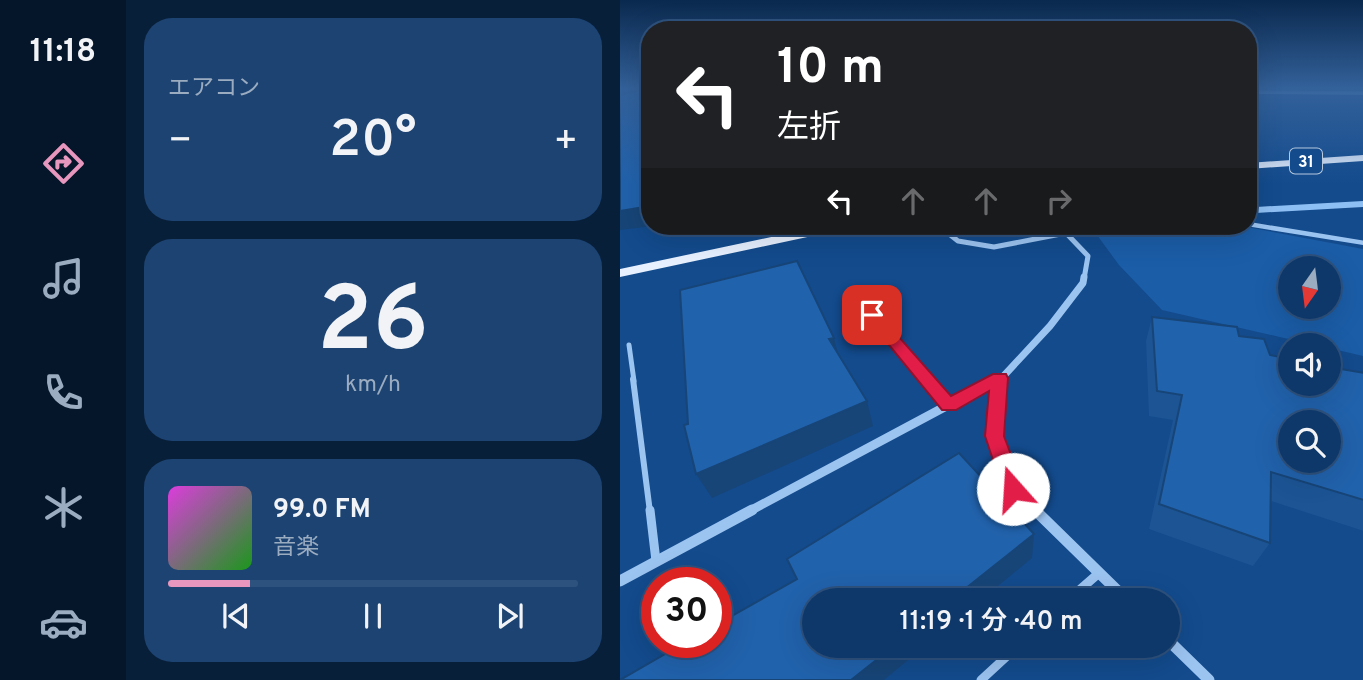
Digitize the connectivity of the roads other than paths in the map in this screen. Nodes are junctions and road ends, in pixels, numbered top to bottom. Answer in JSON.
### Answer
{"nodes":[{"id":1,"x":1364,"y":158,"type":"edge"},
{"id":2,"x":1257,"y":165,"type":"edge"},
{"id":3,"x":1257,"y":225,"type":"edge"},
{"id":4,"x":798,"y":235,"type":"edge"},
{"id":5,"x":950,"y":235,"type":"edge"},
{"id":6,"x":1056,"y":235,"type":"edge"},
{"id":7,"x":1068,"y":235,"type":"edge"},
{"id":8,"x":1364,"y":243,"type":"edge"},
{"id":9,"x":620,"y":273,"type":"edge"},
{"id":10,"x":872,"y":315,"type":"dead end"},
{"id":11,"x":629,"y":345,"type":"dead end"},
{"id":12,"x":999,"y":378,"type":"junction"},
{"id":13,"x":949,"y":406,"type":"junction"},
{"id":14,"x":656,"y":561,"type":"junction"},
{"id":15,"x":1098,"y":573,"type":"junction"},
{"id":16,"x":620,"y":581,"type":"edge"},
{"id":17,"x":1081,"y":588,"type":"edge"},
{"id":18,"x":1114,"y":588,"type":"edge"},
{"id":19,"x":1180,"y":652,"type":"edge"},
{"id":20,"x":1005,"y":658,"type":"edge"},
{"id":21,"x":981,"y":680,"type":"edge"},
{"id":22,"x":1209,"y":680,"type":"edge"}],
"edges":[{"from":1,"to":2,"type":"main road","number":"31"},
{"from":3,"to":8,"type":"lane"},
{"from":4,"to":9,"type":"main road"},
{"from":5,"to":6,"type":"street"},
{"from":7,"to":12,"type":"street"},
{"from":10,"to":13,"type":"lane"},
{"from":11,"to":14,"type":"lane"},
{"from":12,"to":13,"type":"street"},
{"from":12,"to":15,"type":"street"},
{"from":13,"to":14,"type":"street"},
{"from":14,"to":16,"type":"street"},
{"from":15,"to":17,"type":"lane"},
{"from":15,"to":18,"type":"street"},
{"from":19,"to":22,"type":"street"},
{"from":20,"to":21,"type":"lane"}]}
